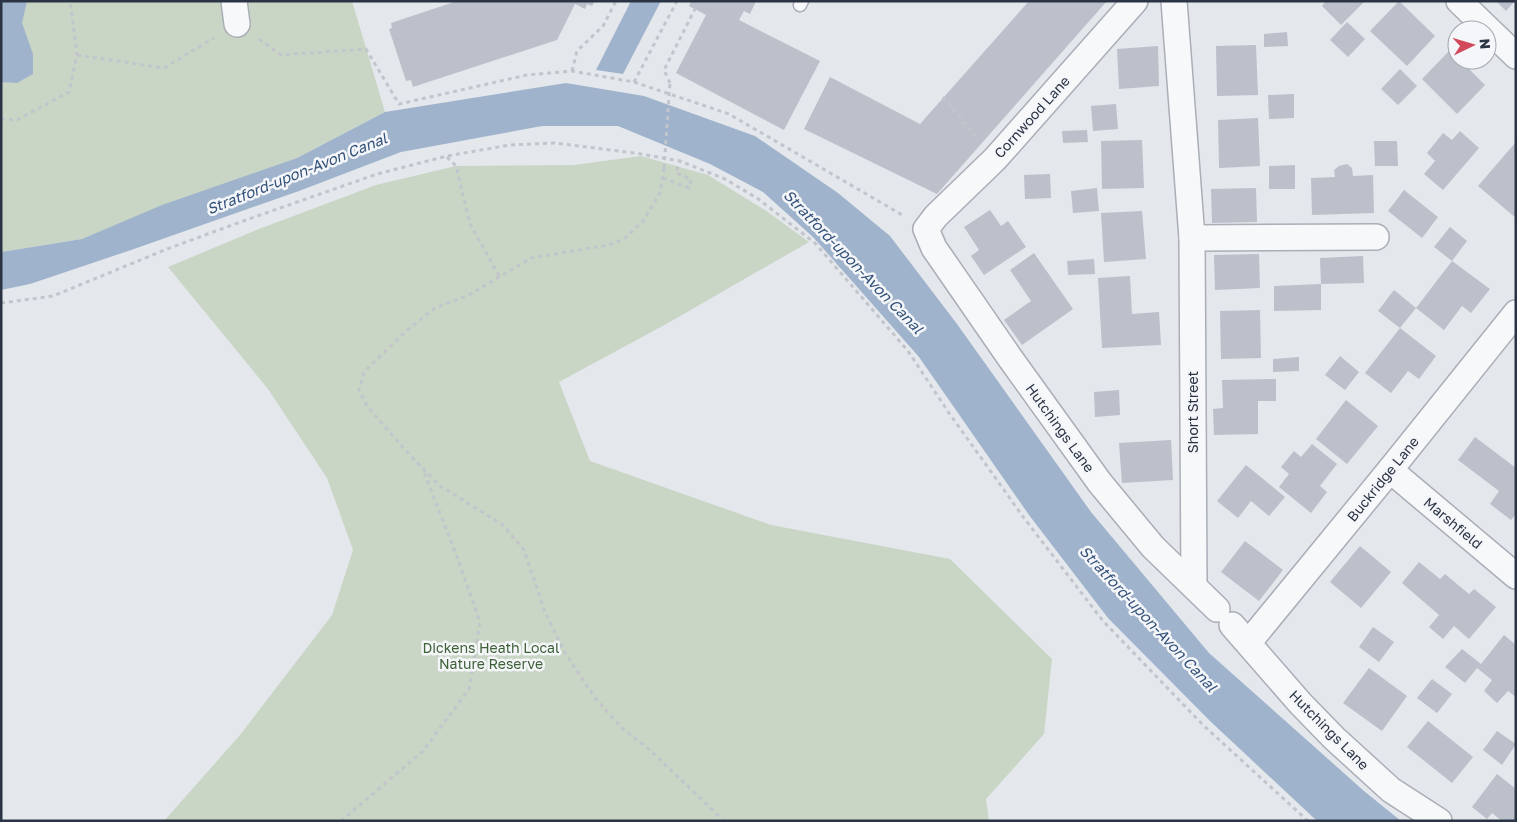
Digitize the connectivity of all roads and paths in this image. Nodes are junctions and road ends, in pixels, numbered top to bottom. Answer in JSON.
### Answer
{"nodes":[{"id":1,"x":70,"y":1,"type":"edge"},
{"id":2,"x":616,"y":1,"type":"edge"},
{"id":3,"x":677,"y":1,"type":"edge"},
{"id":4,"x":1135,"y":1,"type":"edge"},
{"id":5,"x":1174,"y":1,"type":"edge"},
{"id":6,"x":1459,"y":1,"type":"edge"},
{"id":7,"x":695,"y":9,"type":"dead end"},
{"id":8,"x":235,"y":13,"type":"edge"},
{"id":9,"x":77,"y":55,"type":"junction"},
{"id":10,"x":1516,"y":56,"type":"edge"},
{"id":11,"x":572,"y":71,"type":"junction"},
{"id":12,"x":634,"y":82,"type":"junction"},
{"id":13,"x":944,"y":97,"type":"dead end"},
{"id":14,"x":1,"y":119,"type":"edge"},
{"id":15,"x":447,"y":156,"type":"junction"},
{"id":16,"x":995,"y":159,"type":"junction"},
{"id":17,"x":680,"y":161,"type":"junction"},
{"id":18,"x":663,"y":178,"type":"junction"},
{"id":19,"x":926,"y":229,"type":"junction"},
{"id":20,"x":1376,"y":237,"type":"dead end"},
{"id":21,"x":1192,"y":238,"type":"junction"},
{"id":22,"x":499,"y":276,"type":"junction"},
{"id":23,"x":1,"y":303,"type":"edge"},
{"id":24,"x":1516,"y":314,"type":"edge"},
{"id":25,"x":422,"y":467,"type":"junction"},
{"id":26,"x":1390,"y":470,"type":"junction"},
{"id":27,"x":1516,"y":576,"type":"edge"},
{"id":28,"x":1194,"y":586,"type":"junction"},
{"id":29,"x":1232,"y":625,"type":"junction"},
{"id":30,"x":341,"y":821,"type":"edge"},
{"id":31,"x":724,"y":821,"type":"edge"},
{"id":32,"x":1308,"y":821,"type":"edge"},
{"id":33,"x":1439,"y":821,"type":"edge"}],
"edges":[{"from":1,"to":9,"type":"path"},
{"from":2,"to":11,"type":"path"},
{"from":3,"to":12,"type":"path"},
{"from":4,"to":16,"type":"street","name":"Cornwood Lane"},
{"from":5,"to":21,"type":"street","name":"Short Street"},
{"from":6,"to":10,"type":"street"},
{"from":7,"to":18,"type":"path","bridge":true},
{"from":8,"to":9,"type":"path"},
{"from":8,"to":11,"type":"path"},
{"from":9,"to":14,"type":"path"},
{"from":11,"to":12,"type":"path"},
{"from":12,"to":19,"type":"path"},
{"from":13,"to":16,"type":"path"},
{"from":15,"to":17,"type":"path"},
{"from":15,"to":22,"type":"path"},
{"from":15,"to":23,"type":"path"},
{"from":16,"to":19,"type":"street","name":"Cornwood Lane"},
{"from":17,"to":18,"type":"path"},
{"from":17,"to":32,"type":"path"},
{"from":18,"to":22,"type":"path"},
{"from":19,"to":28,"type":"street","name":"Hutchings Lane"},
{"from":20,"to":21,"type":"street"},
{"from":21,"to":28,"type":"street","name":"Short Street"},
{"from":22,"to":25,"type":"path"},
{"from":24,"to":26,"type":"street","name":"Buckridge Lane"},
{"from":25,"to":30,"type":"path"},
{"from":25,"to":31,"type":"path"},
{"from":26,"to":27,"type":"street","name":"Marshfield"},
{"from":26,"to":29,"type":"street","name":"Buckridge Lane"},
{"from":28,"to":29,"type":"street","name":"Hutchings Lane"},
{"from":29,"to":33,"type":"street","name":"Hutchings Lane"}]}
